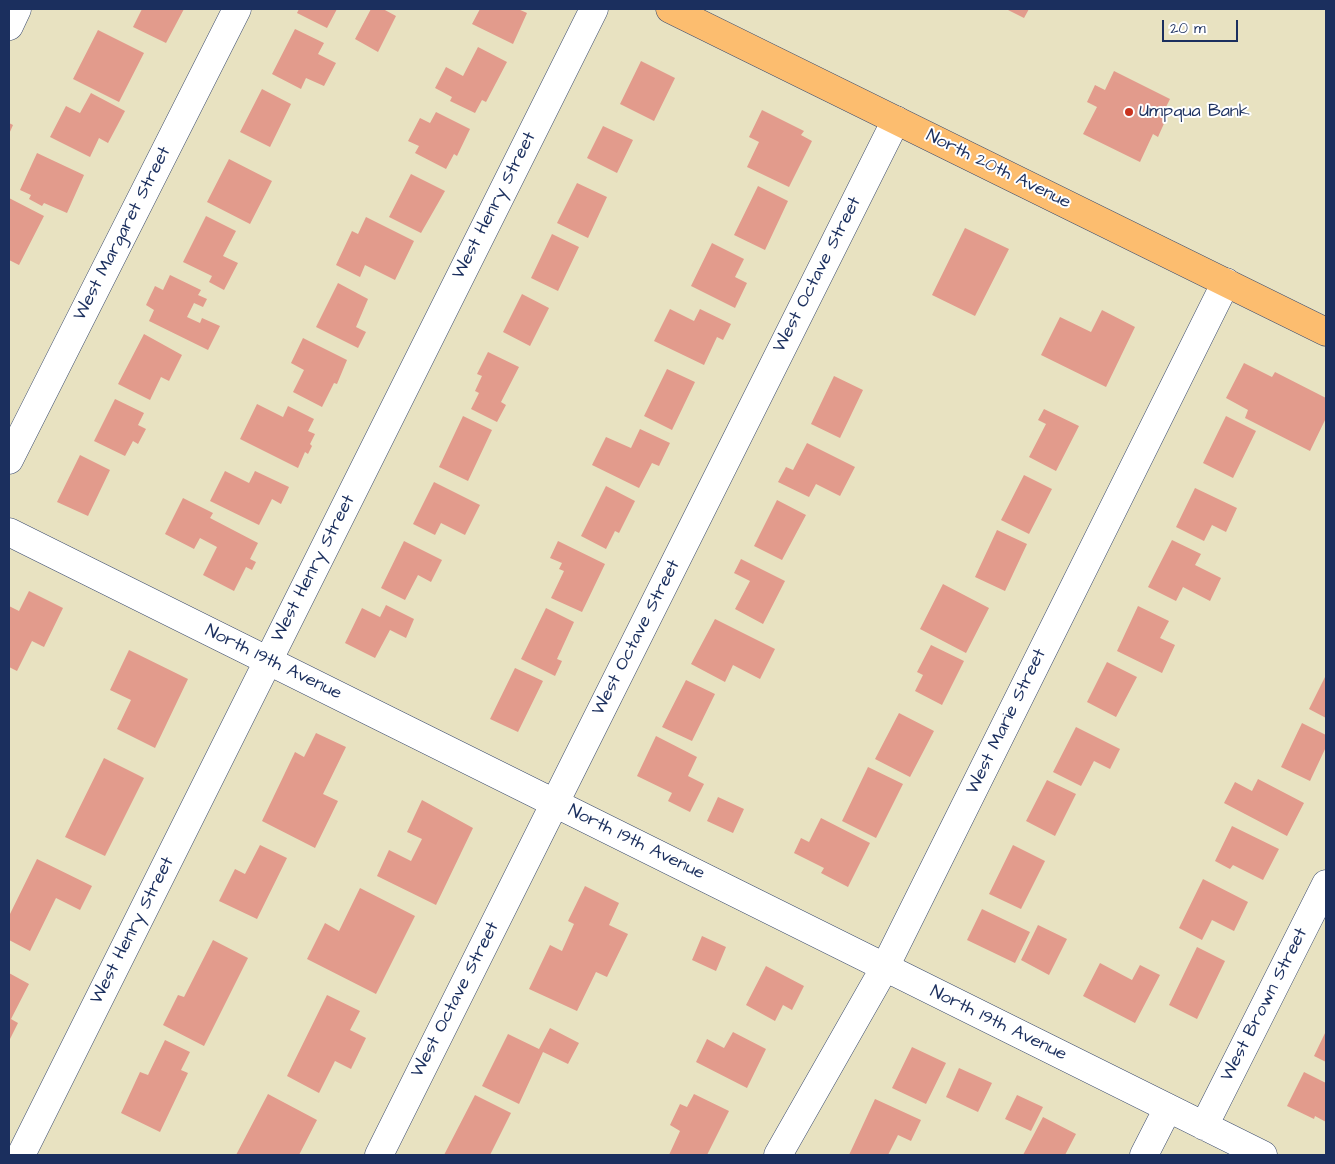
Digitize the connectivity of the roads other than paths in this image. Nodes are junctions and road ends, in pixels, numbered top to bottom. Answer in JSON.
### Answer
{"nodes":[{"id":1,"x":17,"y":9,"type":"edge"},
{"id":2,"x":236,"y":9,"type":"edge"},
{"id":3,"x":594,"y":9,"type":"edge"},
{"id":4,"x":674,"y":10,"type":"edge"},
{"id":5,"x":9,"y":26,"type":"edge"},
{"id":6,"x":896,"y":120,"type":"junction"},
{"id":7,"x":1226,"y":282,"type":"junction"},
{"id":8,"x":1326,"y":332,"type":"edge"},
{"id":9,"x":9,"y":460,"type":"edge"},
{"id":10,"x":9,"y":532,"type":"edge"},
{"id":11,"x":268,"y":660,"type":"junction"},
{"id":12,"x":555,"y":803,"type":"junction"},
{"id":13,"x":1326,"y":884,"type":"edge"},
{"id":14,"x":885,"y":967,"type":"junction"},
{"id":15,"x":1168,"y":1108,"type":"junction"},
{"id":16,"x":1204,"y":1126,"type":"junction"},
{"id":17,"x":21,"y":1155,"type":"edge"},
{"id":18,"x":379,"y":1155,"type":"edge"},
{"id":19,"x":778,"y":1155,"type":"edge"},
{"id":20,"x":1144,"y":1155,"type":"edge"},
{"id":21,"x":1263,"y":1155,"type":"edge"}],
"edges":[{"from":1,"to":5,"type":"street"},
{"from":2,"to":9,"type":"street","name":"West Margaret Street"},
{"from":3,"to":11,"type":"street","name":"West Henry Street"},
{"from":4,"to":6,"type":"main road","name":"North 20th Avenue"},
{"from":6,"to":7,"type":"main road","name":"North 20th Avenue"},
{"from":6,"to":12,"type":"street","name":"West Octave Street"},
{"from":7,"to":8,"type":"main road","name":"North 20th Avenue"},
{"from":7,"to":14,"type":"street","name":"West Marie Street"},
{"from":10,"to":11,"type":"street","name":"North 19th Avenue"},
{"from":11,"to":12,"type":"street","name":"North 19th Avenue"},
{"from":11,"to":17,"type":"street","name":"West Henry Street"},
{"from":12,"to":14,"type":"street","name":"North 19th Avenue"},
{"from":12,"to":18,"type":"street","name":"West Octave Street"},
{"from":13,"to":16,"type":"street","name":"West Brown Street"},
{"from":14,"to":15,"type":"street","name":"North 19th Avenue"},
{"from":14,"to":19,"type":"street","name":"West Marie Street"},
{"from":15,"to":16,"type":"street","name":"North 19th Avenue"},
{"from":15,"to":20,"type":"street"},
{"from":16,"to":21,"type":"street","name":"North 19th Avenue"}]}
